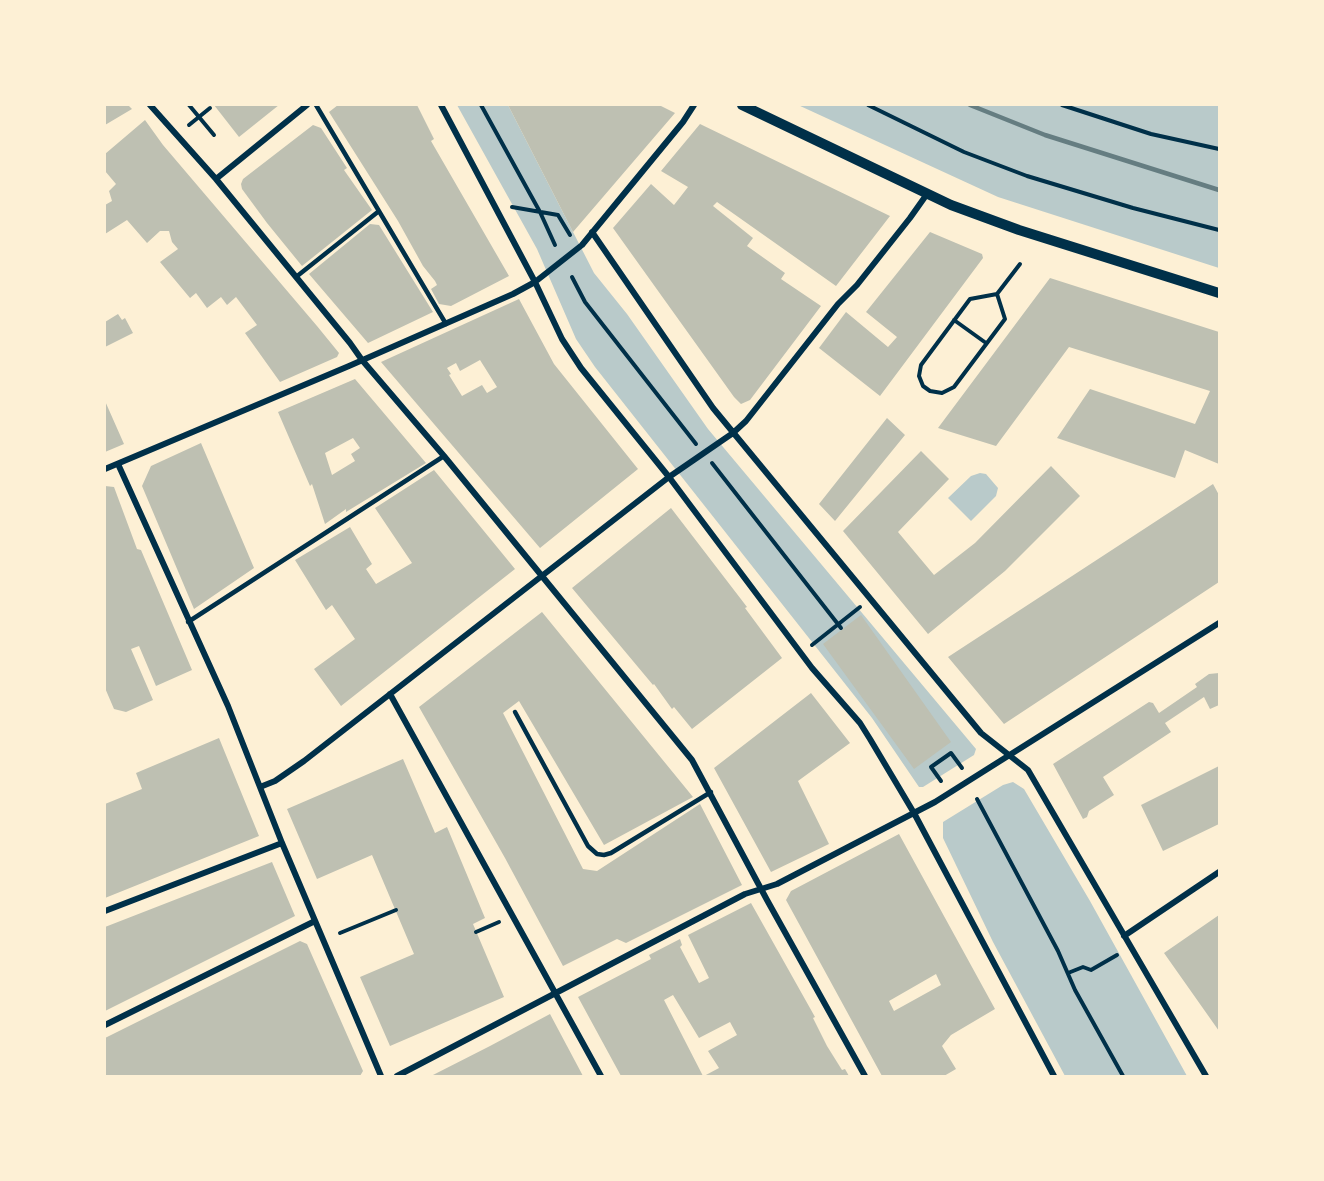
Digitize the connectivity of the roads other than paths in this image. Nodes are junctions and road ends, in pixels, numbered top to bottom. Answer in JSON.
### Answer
{"nodes":[{"id":1,"x":150,"y":105,"type":"edge"},
{"id":2,"x":307,"y":105,"type":"edge"},
{"id":3,"x":316,"y":105,"type":"edge"},
{"id":4,"x":441,"y":105,"type":"edge"},
{"id":5,"x":694,"y":105,"type":"edge"},
{"id":6,"x":742,"y":105,"type":"edge"},
{"id":7,"x":216,"y":179,"type":"junction"},
{"id":8,"x":927,"y":194,"type":"junction"},
{"id":9,"x":379,"y":210,"type":"junction"},
{"id":10,"x":592,"y":232,"type":"junction"},
{"id":11,"x":296,"y":277,"type":"junction"},
{"id":12,"x":535,"y":282,"type":"junction"},
{"id":13,"x":1219,"y":293,"type":"edge"},
{"id":14,"x":446,"y":324,"type":"junction"},
{"id":15,"x":362,"y":360,"type":"junction"},
{"id":16,"x":733,"y":433,"type":"junction"},
{"id":17,"x":444,"y":456,"type":"junction"},
{"id":18,"x":118,"y":464,"type":"junction"},
{"id":19,"x":105,"y":469,"type":"edge"},
{"id":20,"x":669,"y":477,"type":"junction"},
{"id":21,"x":543,"y":576,"type":"junction"},
{"id":22,"x":188,"y":622,"type":"junction"},
{"id":23,"x":1219,"y":623,"type":"edge"},
{"id":24,"x":390,"y":694,"type":"junction"},
{"id":25,"x":514,"y":712,"type":"dead end"},
{"id":26,"x":1010,"y":756,"type":"junction"},
{"id":27,"x":260,"y":787,"type":"junction"},
{"id":28,"x":711,"y":792,"type":"junction"},
{"id":29,"x":914,"y":813,"type":"junction"},
{"id":30,"x":282,"y":843,"type":"junction"},
{"id":31,"x":1219,"y":872,"type":"edge"},
{"id":32,"x":761,"y":889,"type":"junction"},
{"id":33,"x":105,"y":911,"type":"edge"},
{"id":34,"x":315,"y":921,"type":"junction"},
{"id":35,"x":1124,"y":936,"type":"junction"},
{"id":36,"x":555,"y":992,"type":"junction"},
{"id":37,"x":105,"y":1025,"type":"edge"},
{"id":38,"x":381,"y":1076,"type":"edge"},
{"id":39,"x":397,"y":1076,"type":"edge"},
{"id":40,"x":602,"y":1076,"type":"edge"},
{"id":41,"x":865,"y":1076,"type":"edge"},
{"id":42,"x":1054,"y":1076,"type":"edge"},
{"id":43,"x":1206,"y":1076,"type":"edge"}],
"edges":[{"from":1,"to":7,"type":"street"},
{"from":2,"to":7,"type":"street"},
{"from":3,"to":9,"type":"lane"},
{"from":4,"to":12,"type":"street"},
{"from":5,"to":10,"type":"street"},
{"from":6,"to":8,"type":"street"},
{"from":7,"to":11,"type":"street"},
{"from":8,"to":13,"type":"street"},
{"from":8,"to":16,"type":"street"},
{"from":9,"to":11,"type":"lane"},
{"from":9,"to":14,"type":"lane"},
{"from":10,"to":12,"type":"street"},
{"from":10,"to":16,"type":"street"},
{"from":11,"to":15,"type":"street"},
{"from":12,"to":14,"type":"street"},
{"from":12,"to":20,"type":"street"},
{"from":14,"to":15,"type":"street"},
{"from":15,"to":17,"type":"street"},
{"from":15,"to":18,"type":"street"},
{"from":16,"to":20,"type":"street"},
{"from":16,"to":26,"type":"street"},
{"from":17,"to":21,"type":"street"},
{"from":17,"to":22,"type":"lane"},
{"from":18,"to":19,"type":"street"},
{"from":18,"to":22,"type":"street"},
{"from":20,"to":21,"type":"street"},
{"from":20,"to":29,"type":"street"},
{"from":21,"to":24,"type":"street"},
{"from":21,"to":28,"type":"street"},
{"from":22,"to":27,"type":"street"},
{"from":23,"to":26,"type":"street"},
{"from":24,"to":27,"type":"street"},
{"from":24,"to":36,"type":"street"},
{"from":25,"to":28,"type":"lane"},
{"from":26,"to":29,"type":"street"},
{"from":26,"to":35,"type":"street"},
{"from":27,"to":30,"type":"street"},
{"from":28,"to":32,"type":"street"},
{"from":29,"to":32,"type":"street"},
{"from":29,"to":42,"type":"street"},
{"from":30,"to":33,"type":"street"},
{"from":30,"to":34,"type":"street"},
{"from":31,"to":35,"type":"street"},
{"from":32,"to":36,"type":"street"},
{"from":32,"to":41,"type":"street"},
{"from":34,"to":37,"type":"street"},
{"from":34,"to":38,"type":"street"},
{"from":35,"to":43,"type":"street"},
{"from":36,"to":39,"type":"street"},
{"from":36,"to":40,"type":"street"}]}
